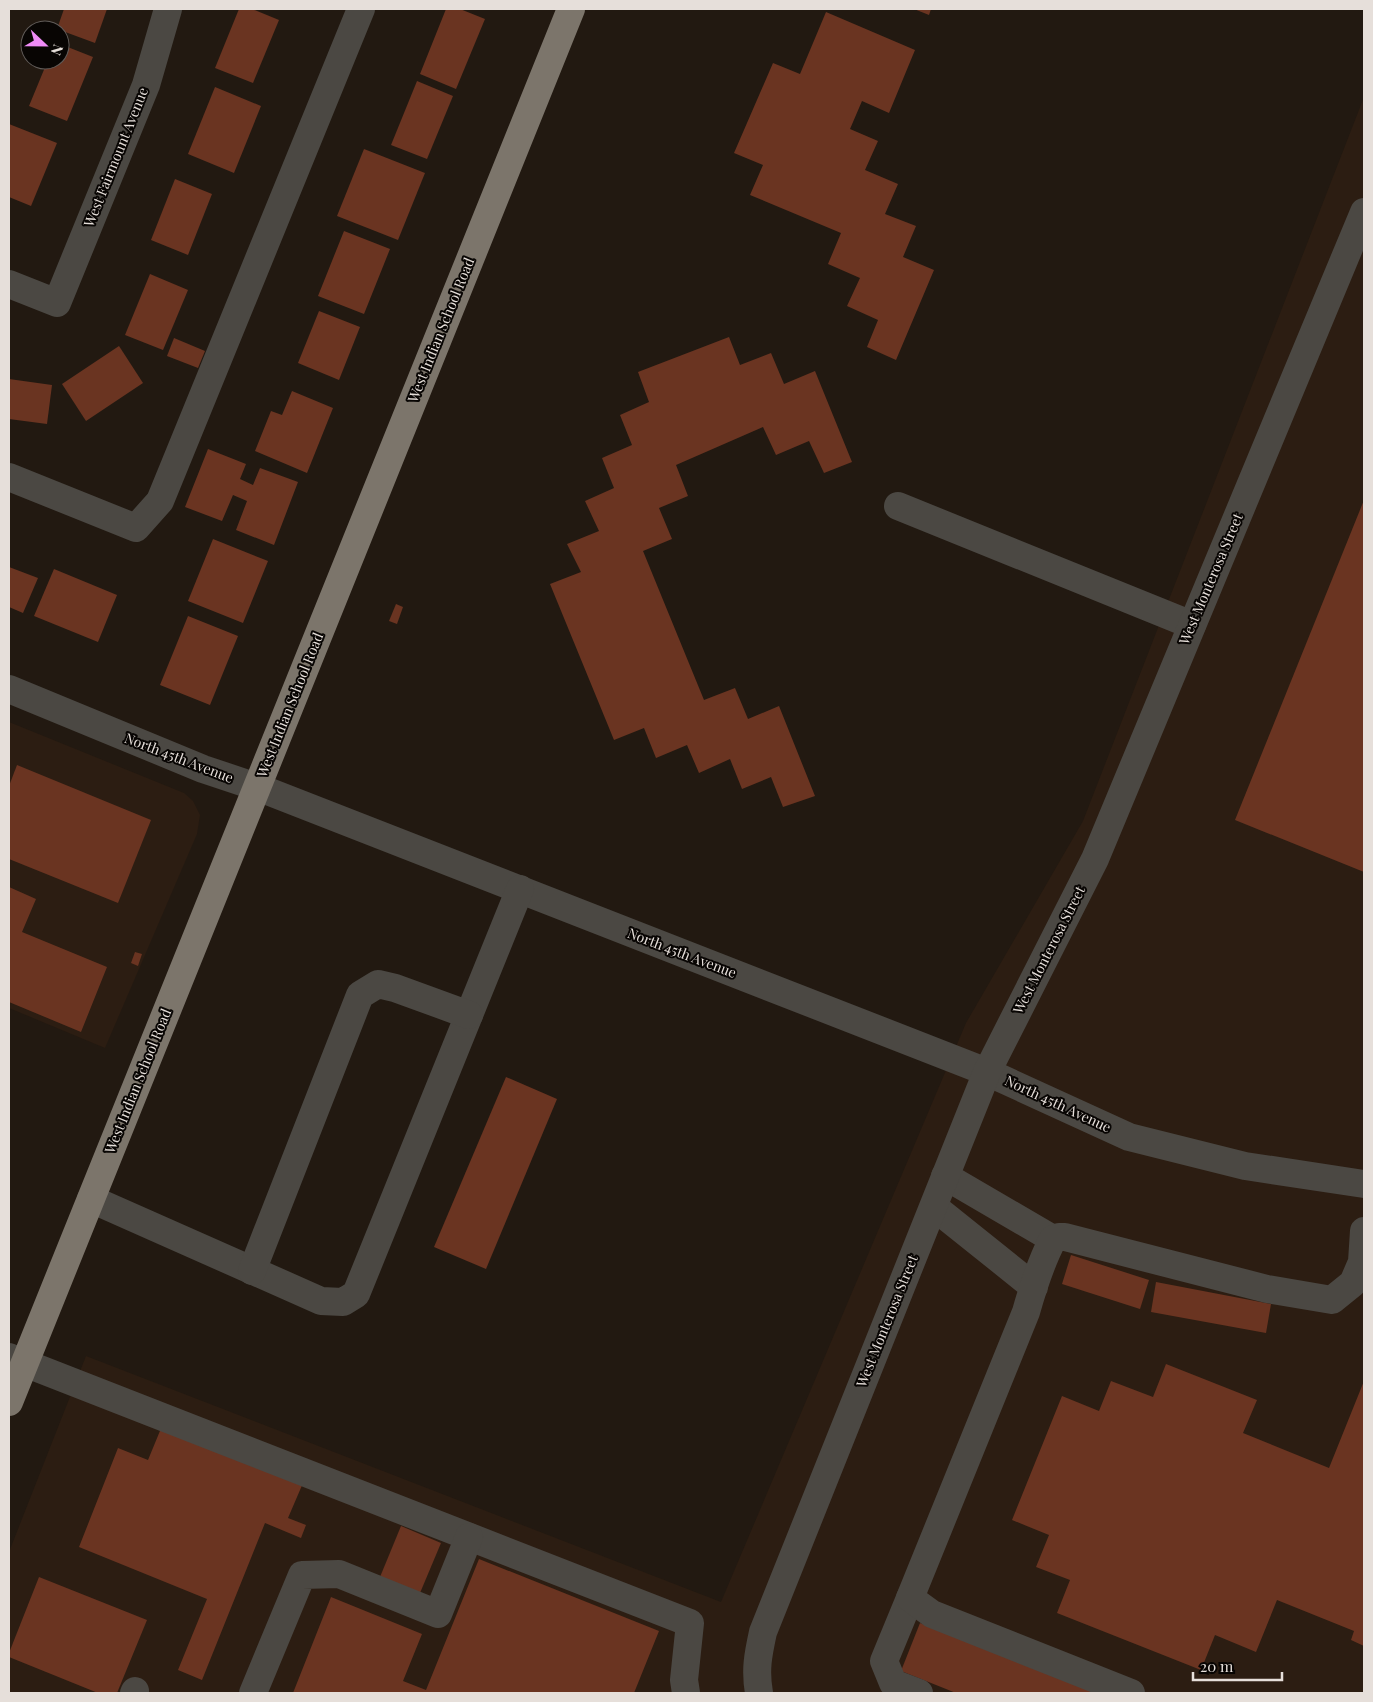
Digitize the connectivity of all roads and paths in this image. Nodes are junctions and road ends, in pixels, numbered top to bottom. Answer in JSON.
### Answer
{"nodes":[{"id":1,"x":168,"y":9,"type":"edge"},
{"id":2,"x":361,"y":9,"type":"edge"},
{"id":3,"x":571,"y":9,"type":"edge"},
{"id":4,"x":1364,"y":212,"type":"edge"},
{"id":5,"x":9,"y":284,"type":"edge"},
{"id":6,"x":9,"y":477,"type":"edge"},
{"id":7,"x":898,"y":506,"type":"dead end"},
{"id":8,"x":1192,"y":625,"type":"junction"},
{"id":9,"x":9,"y":690,"type":"edge"},
{"id":10,"x":257,"y":787,"type":"junction"},
{"id":11,"x":520,"y":889,"type":"junction"},
{"id":12,"x":469,"y":1015,"type":"junction"},
{"id":13,"x":987,"y":1072,"type":"junction"},
{"id":14,"x":945,"y":1176,"type":"junction"},
{"id":15,"x":1364,"y":1184,"type":"edge"},
{"id":16,"x":91,"y":1199,"type":"junction"},
{"id":17,"x":934,"y":1207,"type":"junction"},
{"id":18,"x":1364,"y":1231,"type":"edge"},
{"id":19,"x":1053,"y":1239,"type":"junction"},
{"id":20,"x":252,"y":1271,"type":"junction"},
{"id":21,"x":1034,"y":1287,"type":"junction"},
{"id":22,"x":17,"y":1360,"type":"edge"},
{"id":23,"x":9,"y":1402,"type":"edge"},
{"id":24,"x":469,"y":1537,"type":"junction"},
{"id":25,"x":910,"y":1598,"type":"junction"},
{"id":26,"x":253,"y":1693,"type":"edge"},
{"id":27,"x":686,"y":1693,"type":"edge"},
{"id":28,"x":759,"y":1693,"type":"edge"},
{"id":29,"x":918,"y":1693,"type":"edge"},
{"id":30,"x":1131,"y":1693,"type":"edge"}],
"edges":[{"from":1,"to":5,"type":"street","name":"West Fairmount Avenue"},
{"from":2,"to":6,"type":"street"},
{"from":3,"to":10,"type":"main road","name":"West Indian School Road"},
{"from":4,"to":8,"type":"street","name":"West Monterosa Street"},
{"from":7,"to":8,"type":"street"},
{"from":8,"to":13,"type":"street","name":"West Monterosa Street"},
{"from":9,"to":10,"type":"street","name":"North 45th Avenue"},
{"from":10,"to":11,"type":"street","name":"North 45th Avenue"},
{"from":10,"to":16,"type":"main road","name":"West Indian School Road"},
{"from":11,"to":12,"type":"street"},
{"from":11,"to":13,"type":"street","name":"North 45th Avenue"},
{"from":12,"to":20,"type":"street"},
{"from":12,"to":20,"type":"street"},
{"from":13,"to":14,"type":"street","name":"West Monterosa Street"},
{"from":13,"to":15,"type":"street","name":"North 45th Avenue"},
{"from":14,"to":17,"type":"street","name":"West Monterosa Street"},
{"from":14,"to":19,"type":"street"},
{"from":16,"to":20,"type":"street"},
{"from":16,"to":22,"type":"main road","name":"West Indian School Road"},
{"from":17,"to":21,"type":"street"},
{"from":17,"to":28,"type":"street","name":"West Monterosa Street"},
{"from":18,"to":19,"type":"street"},
{"from":19,"to":21,"type":"street"},
{"from":21,"to":25,"type":"street"},
{"from":22,"to":23,"type":"main road","name":"West Indian School Road"},
{"from":22,"to":24,"type":"street"},
{"from":24,"to":26,"type":"street"},
{"from":24,"to":27,"type":"street"},
{"from":25,"to":29,"type":"street"},
{"from":25,"to":30,"type":"street"}]}
